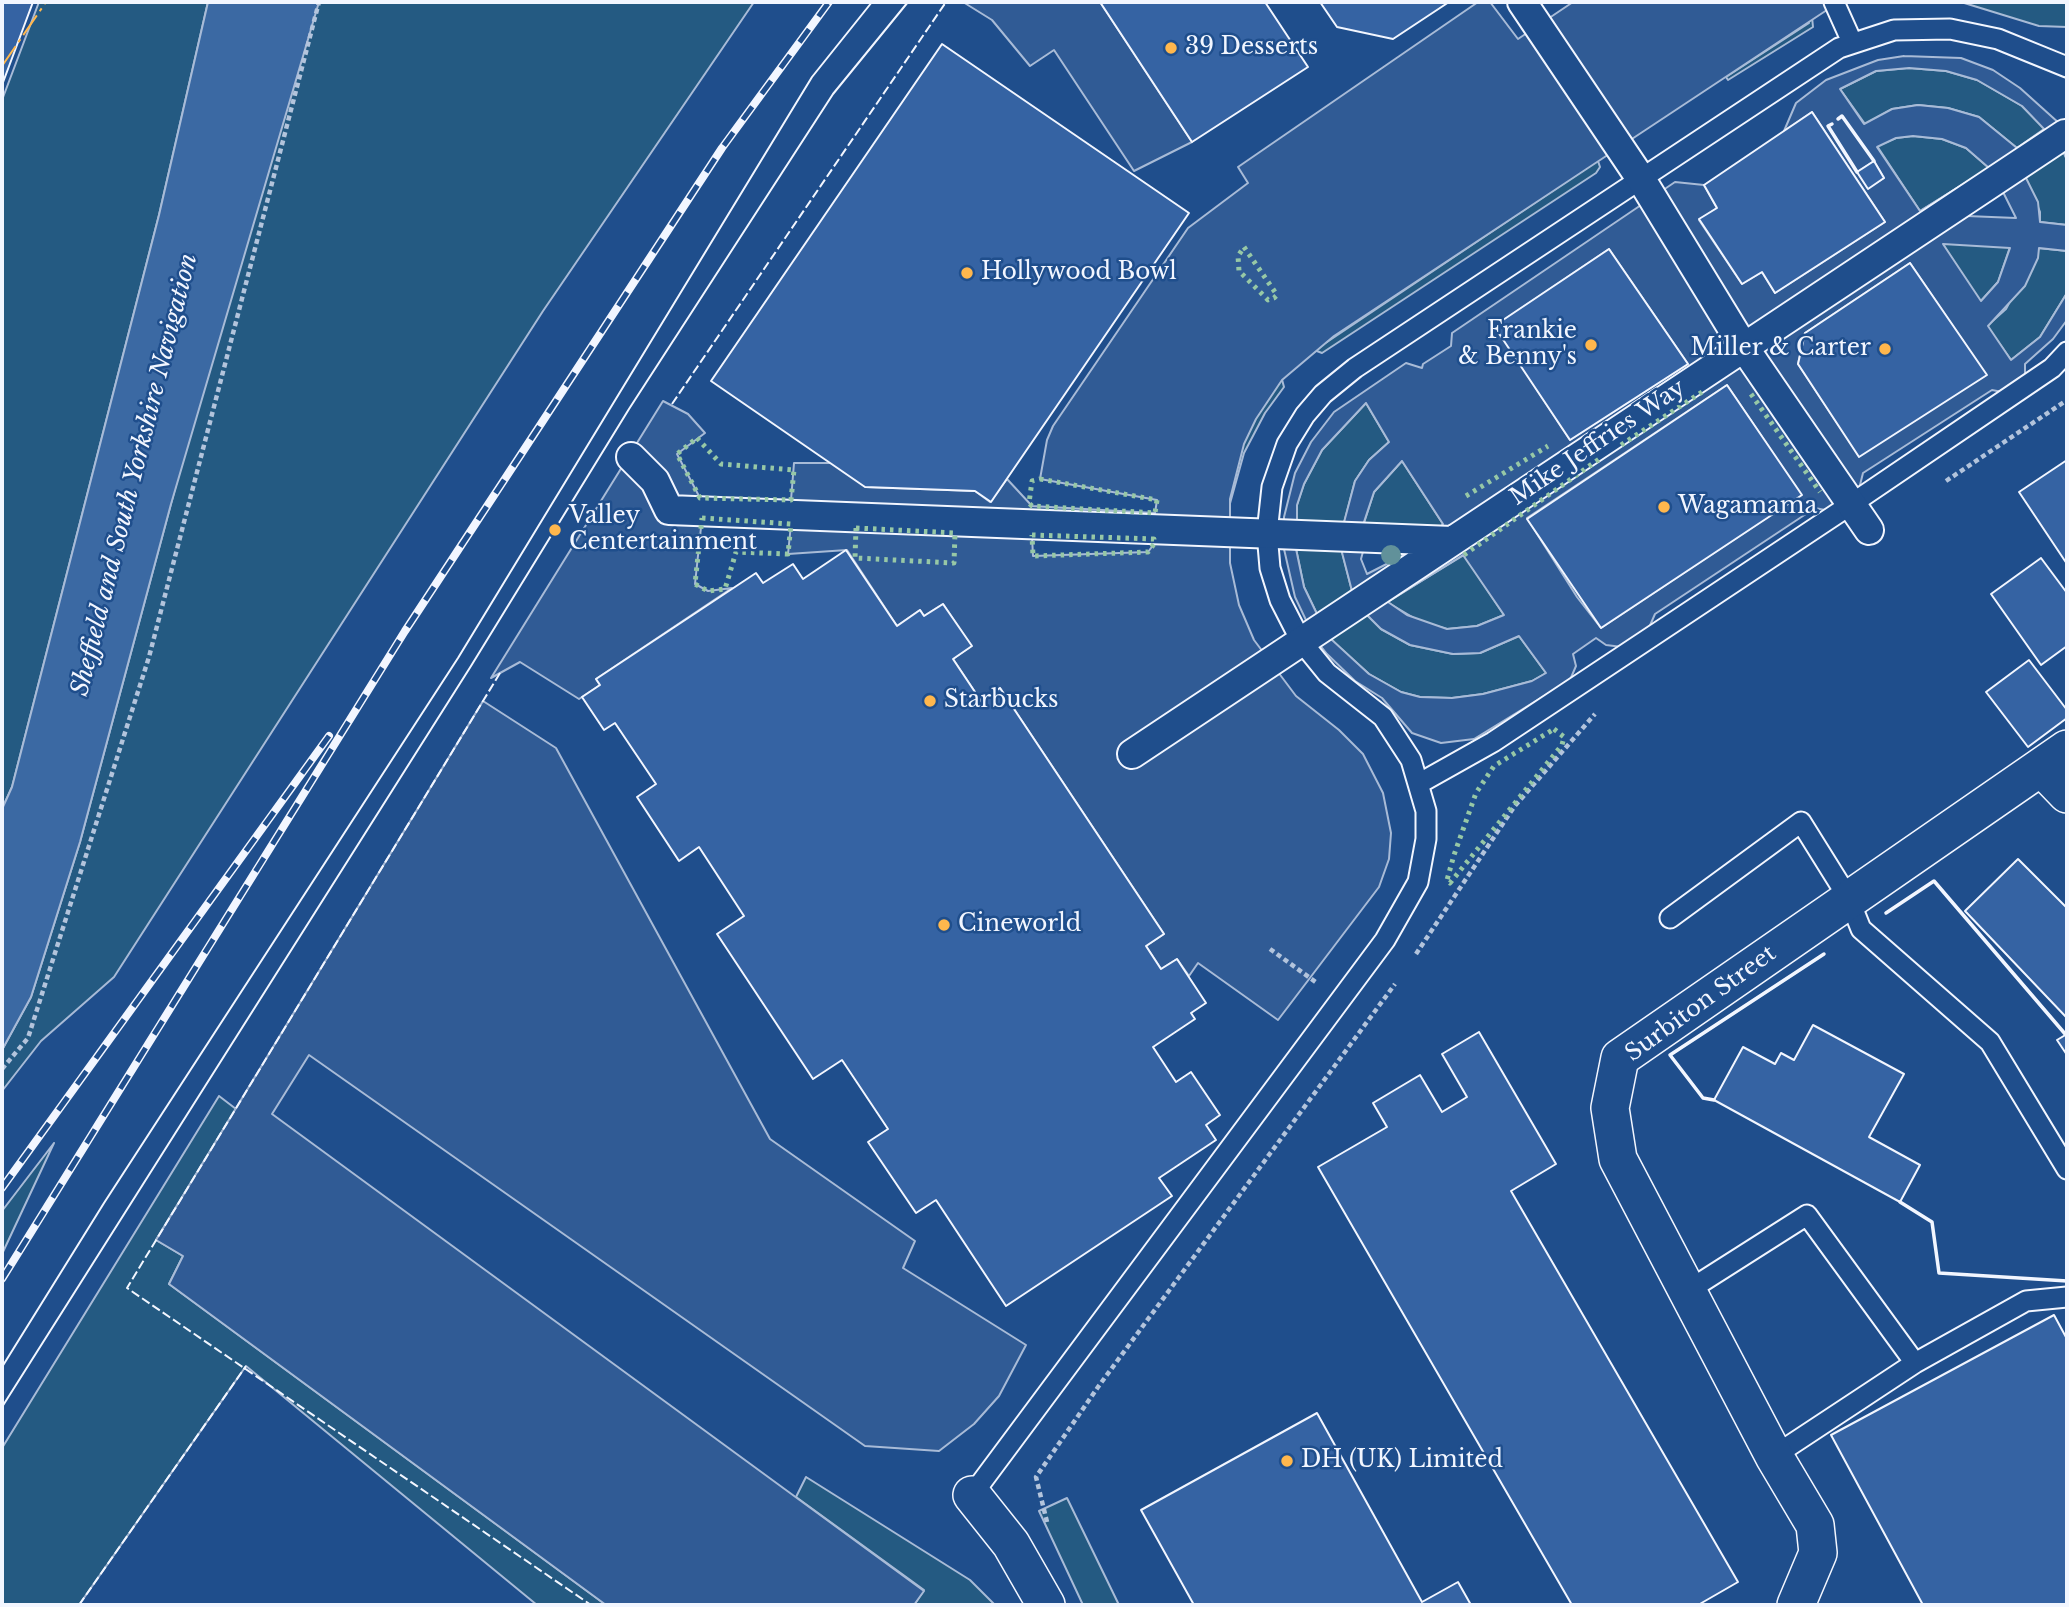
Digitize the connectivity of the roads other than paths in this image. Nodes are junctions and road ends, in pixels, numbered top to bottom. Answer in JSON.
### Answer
{"nodes":[{"id":1,"x":1522,"y":2,"type":"edge"},
{"id":2,"x":1834,"y":2,"type":"edge"},
{"id":3,"x":1852,"y":42,"type":"junction"},
{"id":4,"x":2067,"y":67,"type":"edge"},
{"id":5,"x":2065,"y":134,"type":"dead end"},
{"id":6,"x":1640,"y":179,"type":"junction"},
{"id":7,"x":1743,"y":346,"type":"junction"},
{"id":8,"x":2067,"y":352,"type":"edge"},
{"id":9,"x":631,"y":457,"type":"dead end"},
{"id":10,"x":1850,"y":505,"type":"junction"},
{"id":11,"x":1869,"y":530,"type":"dead end"},
{"id":12,"x":1267,"y":533,"type":"junction"},
{"id":13,"x":1452,"y":541,"type":"junction"},
{"id":14,"x":1301,"y":642,"type":"junction"},
{"id":15,"x":1132,"y":754,"type":"dead end"},
{"id":16,"x":2054,"y":758,"type":"edge"},
{"id":17,"x":1420,"y":783,"type":"junction"},
{"id":18,"x":2067,"y":794,"type":"edge"},
{"id":19,"x":1849,"y":899,"type":"junction"},
{"id":20,"x":1670,"y":918,"type":"dead end"},
{"id":21,"x":2067,"y":1168,"type":"edge"},
{"id":22,"x":1689,"y":1290,"type":"junction"},
{"id":23,"x":2067,"y":1297,"type":"edge"},
{"id":24,"x":1915,"y":1363,"type":"junction"},
{"id":25,"x":1774,"y":1456,"type":"junction"},
{"id":26,"x":972,"y":1495,"type":"joint"},
{"id":27,"x":1046,"y":1605,"type":"edge"},
{"id":28,"x":1796,"y":1605,"type":"edge"}],
"edges":[{"from":1,"to":6,"type":"street"},
{"from":2,"to":3,"type":"lane"},
{"from":3,"to":4,"type":"lane"},
{"from":3,"to":6,"type":"lane"},
{"from":5,"to":7,"type":"street","name":"Mike Jeffries Way"},
{"from":6,"to":7,"type":"street"},
{"from":6,"to":12,"type":"lane"},
{"from":7,"to":10,"type":"street"},
{"from":7,"to":13,"type":"street","name":"Mike Jeffries Way"},
{"from":8,"to":10,"type":"lane"},
{"from":9,"to":12,"type":"street"},
{"from":10,"to":11,"type":"street"},
{"from":10,"to":17,"type":"lane"},
{"from":12,"to":13,"type":"street"},
{"from":12,"to":14,"type":"lane"},
{"from":13,"to":14,"type":"street","name":"Mike Jeffries Way"},
{"from":14,"to":15,"type":"street","name":"Mike Jeffries Way"},
{"from":14,"to":17,"type":"lane"},
{"from":16,"to":18,"type":"street"},
{"from":16,"to":19,"type":"street","name":"Surbiton Street"},
{"from":17,"to":26,"type":"lane"},
{"from":19,"to":20,"type":"lane"},
{"from":19,"to":21,"type":"lane"},
{"from":19,"to":22,"type":"street","name":"Surbiton Street"},
{"from":22,"to":24,"type":"lane"},
{"from":22,"to":25,"type":"street","name":"Surbiton Street"},
{"from":23,"to":24,"type":"lane"},
{"from":24,"to":25,"type":"lane"},
{"from":25,"to":28,"type":"street","name":"Surbiton Street"},
{"from":26,"to":27,"type":"street"}]}
